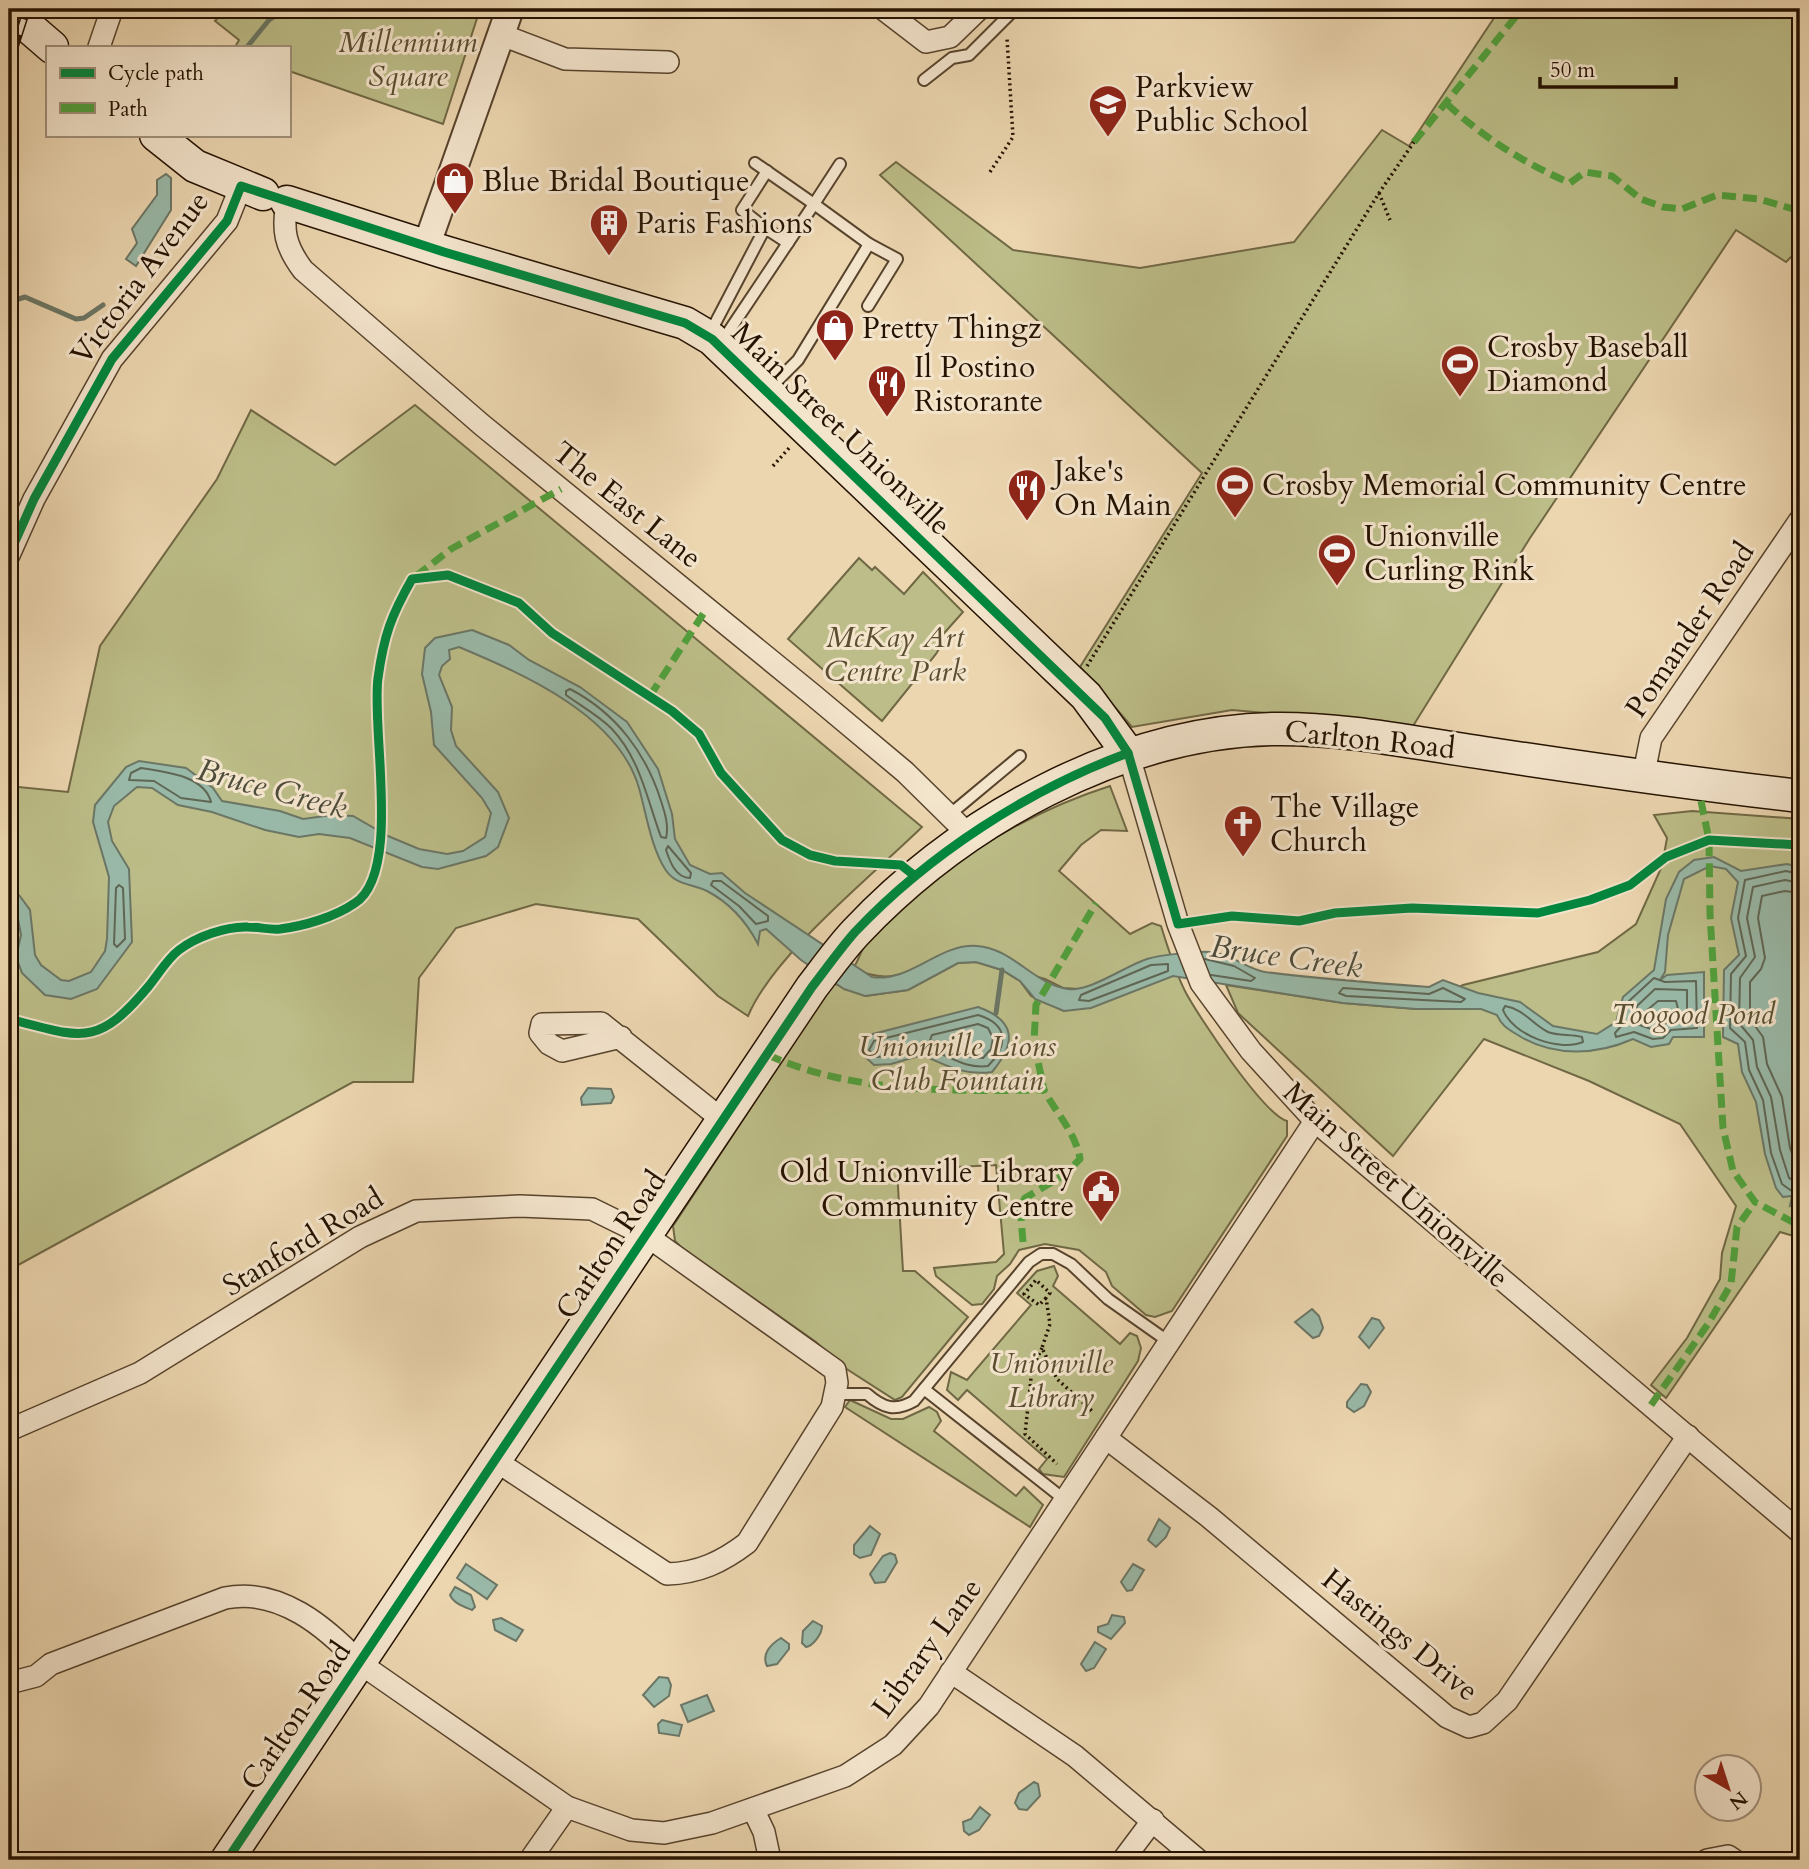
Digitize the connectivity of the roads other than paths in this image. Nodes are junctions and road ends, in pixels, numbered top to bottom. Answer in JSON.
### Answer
{"nodes":[{"id":1,"x":112,"y":9,"type":"edge"},
{"id":2,"x":510,"y":9,"type":"edge"},
{"id":3,"x":883,"y":9,"type":"edge"},
{"id":4,"x":979,"y":9,"type":"edge"},
{"id":5,"x":1015,"y":9,"type":"edge"},
{"id":6,"x":9,"y":10,"type":"edge"},
{"id":7,"x":502,"y":35,"type":"junction"},
{"id":8,"x":51,"y":46,"type":"edge"},
{"id":9,"x":99,"y":46,"type":"edge"},
{"id":10,"x":668,"y":62,"type":"dead end"},
{"id":11,"x":924,"y":80,"type":"dead end"},
{"id":12,"x":157,"y":136,"type":"edge"},
{"id":13,"x":755,"y":163,"type":"dead end"},
{"id":14,"x":840,"y":164,"type":"dead end"},
{"id":15,"x":767,"y":171,"type":"junction"},
{"id":16,"x":263,"y":194,"type":"junction"},
{"id":17,"x":814,"y":204,"type":"junction"},
{"id":18,"x":765,"y":228,"type":"junction"},
{"id":19,"x":788,"y":243,"type":"junction"},
{"id":20,"x":869,"y":244,"type":"junction"},
{"id":21,"x":426,"y":247,"type":"junction"},
{"id":22,"x":868,"y":306,"type":"dead end"},
{"id":23,"x":714,"y":341,"type":"junction"},
{"id":24,"x":767,"y":391,"type":"junction"},
{"id":25,"x":1800,"y":520,"type":"edge"},
{"id":26,"x":9,"y":555,"type":"edge"},
{"id":27,"x":1128,"y":753,"type":"junction"},
{"id":28,"x":1020,"y":756,"type":"dead end"},
{"id":29,"x":1643,"y":778,"type":"junction"},
{"id":30,"x":1800,"y":796,"type":"edge"},
{"id":31,"x":959,"y":826,"type":"junction"},
{"id":32,"x":621,"y":1037,"type":"dead end"},
{"id":33,"x":724,"y":1121,"type":"junction"},
{"id":34,"x":1315,"y":1121,"type":"junction"},
{"id":35,"x":647,"y":1236,"type":"junction"},
{"id":36,"x":1169,"y":1342,"type":"junction"},
{"id":37,"x":924,"y":1389,"type":"junction"},
{"id":38,"x":836,"y":1394,"type":"junction"},
{"id":39,"x":9,"y":1430,"type":"edge"},
{"id":40,"x":1688,"y":1436,"type":"junction"},
{"id":41,"x":1106,"y":1438,"type":"junction"},
{"id":42,"x":496,"y":1461,"type":"junction"},
{"id":43,"x":1065,"y":1500,"type":"junction"},
{"id":44,"x":1800,"y":1532,"type":"edge"},
{"id":45,"x":361,"y":1664,"type":"junction"},
{"id":46,"x":951,"y":1672,"type":"junction"},
{"id":47,"x":9,"y":1683,"type":"edge"},
{"id":48,"x":567,"y":1807,"type":"junction"},
{"id":49,"x":753,"y":1809,"type":"junction"},
{"id":50,"x":1153,"y":1820,"type":"junction"},
{"id":51,"x":227,"y":1860,"type":"edge"},
{"id":52,"x":530,"y":1860,"type":"edge"},
{"id":53,"x":770,"y":1860,"type":"edge"},
{"id":54,"x":1123,"y":1860,"type":"edge"},
{"id":55,"x":1198,"y":1860,"type":"edge"},
{"id":56,"x":1707,"y":1860,"type":"edge"},
{"id":57,"x":1734,"y":1860,"type":"edge"}],
"edges":[{"from":1,"to":9,"type":"street"},
{"from":2,"to":7,"type":"street"},
{"from":3,"to":4,"type":"street"},
{"from":5,"to":11,"type":"lane"},
{"from":6,"to":8,"type":"main road"},
{"from":7,"to":10,"type":"street"},
{"from":7,"to":21,"type":"street"},
{"from":12,"to":16,"type":"main road","name":"Main Street Unionville"},
{"from":13,"to":15,"type":"lane"},
{"from":14,"to":17,"type":"lane"},
{"from":15,"to":17,"type":"lane"},
{"from":15,"to":18,"type":"lane"},
{"from":16,"to":21,"type":"main road","name":"Main Street Unionville"},
{"from":16,"to":26,"type":"street","name":"Victoria Avenue"},
{"from":16,"to":31,"type":"street","name":"The East Lane"},
{"from":17,"to":19,"type":"lane"},
{"from":17,"to":20,"type":"lane"},
{"from":18,"to":19,"type":"lane"},
{"from":18,"to":23,"type":"lane"},
{"from":19,"to":23,"type":"lane"},
{"from":20,"to":22,"type":"lane"},
{"from":20,"to":24,"type":"lane"},
{"from":21,"to":23,"type":"main road","name":"Main Street Unionville"},
{"from":23,"to":24,"type":"main road","name":"Main Street Unionville"},
{"from":24,"to":27,"type":"main road","name":"Main Street Unionville"},
{"from":25,"to":29,"type":"street","name":"Pomander Road"},
{"from":27,"to":29,"type":"main road","name":"Carlton Road"},
{"from":27,"to":31,"type":"main road","name":"Carlton Road"},
{"from":27,"to":34,"type":"street","name":"Main Street Unionville"},
{"from":28,"to":31,"type":"lane"},
{"from":29,"to":30,"type":"main road","name":"Carlton Road"},
{"from":31,"to":33,"type":"main road","name":"Carlton Road"},
{"from":32,"to":33,"type":"street"},
{"from":33,"to":35,"type":"main road","name":"Carlton Road"},
{"from":34,"to":36,"type":"street","name":"Library Lane"},
{"from":34,"to":40,"type":"street","name":"Main Street Unionville"},
{"from":35,"to":38,"type":"street","name":"Stanford Road"},
{"from":35,"to":39,"type":"street","name":"Stanford Road"},
{"from":35,"to":42,"type":"main road","name":"Carlton Road"},
{"from":36,"to":37,"type":"lane"},
{"from":36,"to":41,"type":"street","name":"Library Lane"},
{"from":37,"to":38,"type":"lane"},
{"from":37,"to":43,"type":"lane"},
{"from":38,"to":42,"type":"street"},
{"from":40,"to":41,"type":"street","name":"Hastings Drive"},
{"from":40,"to":44,"type":"street","name":"Main Street Unionville"},
{"from":41,"to":43,"type":"street","name":"Library Lane"},
{"from":42,"to":45,"type":"main road","name":"Carlton Road"},
{"from":43,"to":46,"type":"street","name":"Library Lane"},
{"from":45,"to":47,"type":"street","name":"Library Lane"},
{"from":45,"to":48,"type":"street","name":"Library Lane"},
{"from":45,"to":51,"type":"main road","name":"Carlton Road"},
{"from":46,"to":49,"type":"street","name":"Library Lane"},
{"from":46,"to":50,"type":"street"},
{"from":48,"to":49,"type":"street","name":"Library Lane"},
{"from":48,"to":52,"type":"street"},
{"from":49,"to":53,"type":"street"},
{"from":50,"to":54,"type":"street"},
{"from":50,"to":55,"type":"street"},
{"from":56,"to":57,"type":"street"}]}
